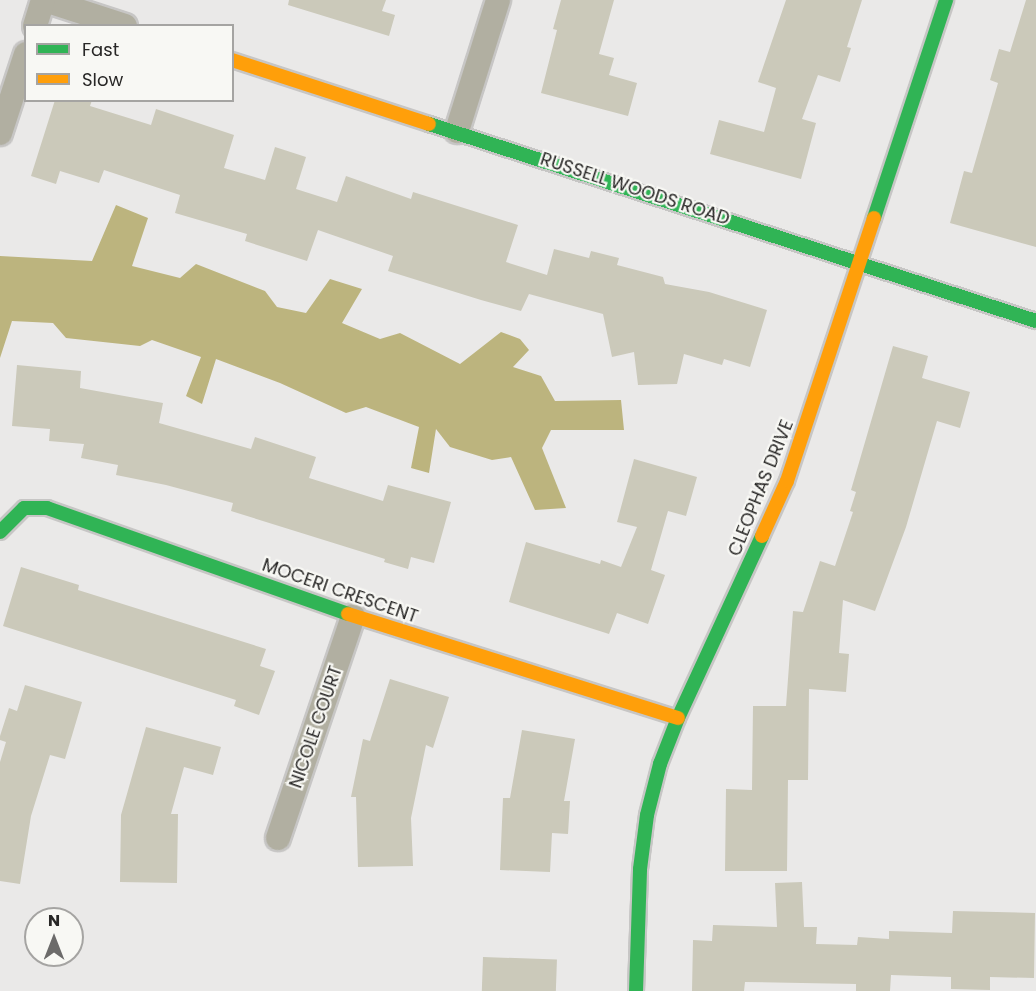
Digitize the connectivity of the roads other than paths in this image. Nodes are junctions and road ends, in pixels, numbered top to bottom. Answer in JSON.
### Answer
{"nodes":[{"id":1,"x":44,"y":0,"type":"edge"},
{"id":2,"x":498,"y":0,"type":"edge"},
{"id":3,"x":946,"y":0,"type":"edge"},
{"id":4,"x":36,"y":24,"type":"edge"},
{"id":5,"x":119,"y":24,"type":"edge"},
{"id":6,"x":24,"y":60,"type":"edge"},
{"id":7,"x":234,"y":61,"type":"edge"},
{"id":8,"x":457,"y":130,"type":"junction"},
{"id":9,"x":0,"y":133,"type":"edge"},
{"id":10,"x":860,"y":263,"type":"junction"},
{"id":11,"x":1036,"y":321,"type":"edge"},
{"id":12,"x":0,"y":532,"type":"edge"},
{"id":13,"x":353,"y":616,"type":"junction"},
{"id":14,"x":678,"y":718,"type":"junction"},
{"id":15,"x":278,"y":838,"type":"dead end"},
{"id":16,"x":636,"y":991,"type":"edge"}],
"edges":[{"from":1,"to":4,"type":"street"},
{"from":1,"to":5,"type":"street"},
{"from":2,"to":8,"type":"street"},
{"from":3,"to":10,"type":"street","name":"CLEOPHAS DRIVE"},
{"from":6,"to":9,"type":"street"},
{"from":7,"to":8,"type":"street","name":"RUSSELL WOODS ROAD"},
{"from":8,"to":10,"type":"street","name":"RUSSELL WOODS ROAD"},
{"from":10,"to":11,"type":"street","name":"RUSSELL WOODS ROAD"},
{"from":10,"to":14,"type":"street","name":"CLEOPHAS DRIVE"},
{"from":12,"to":13,"type":"street","name":"MOCERI CRESCENT"},
{"from":13,"to":14,"type":"street","name":"MOCERI CRESCENT"},
{"from":13,"to":15,"type":"street","name":"NICOLE COURT"},
{"from":14,"to":16,"type":"street","name":"CLEOPHAS DRIVE"}]}
